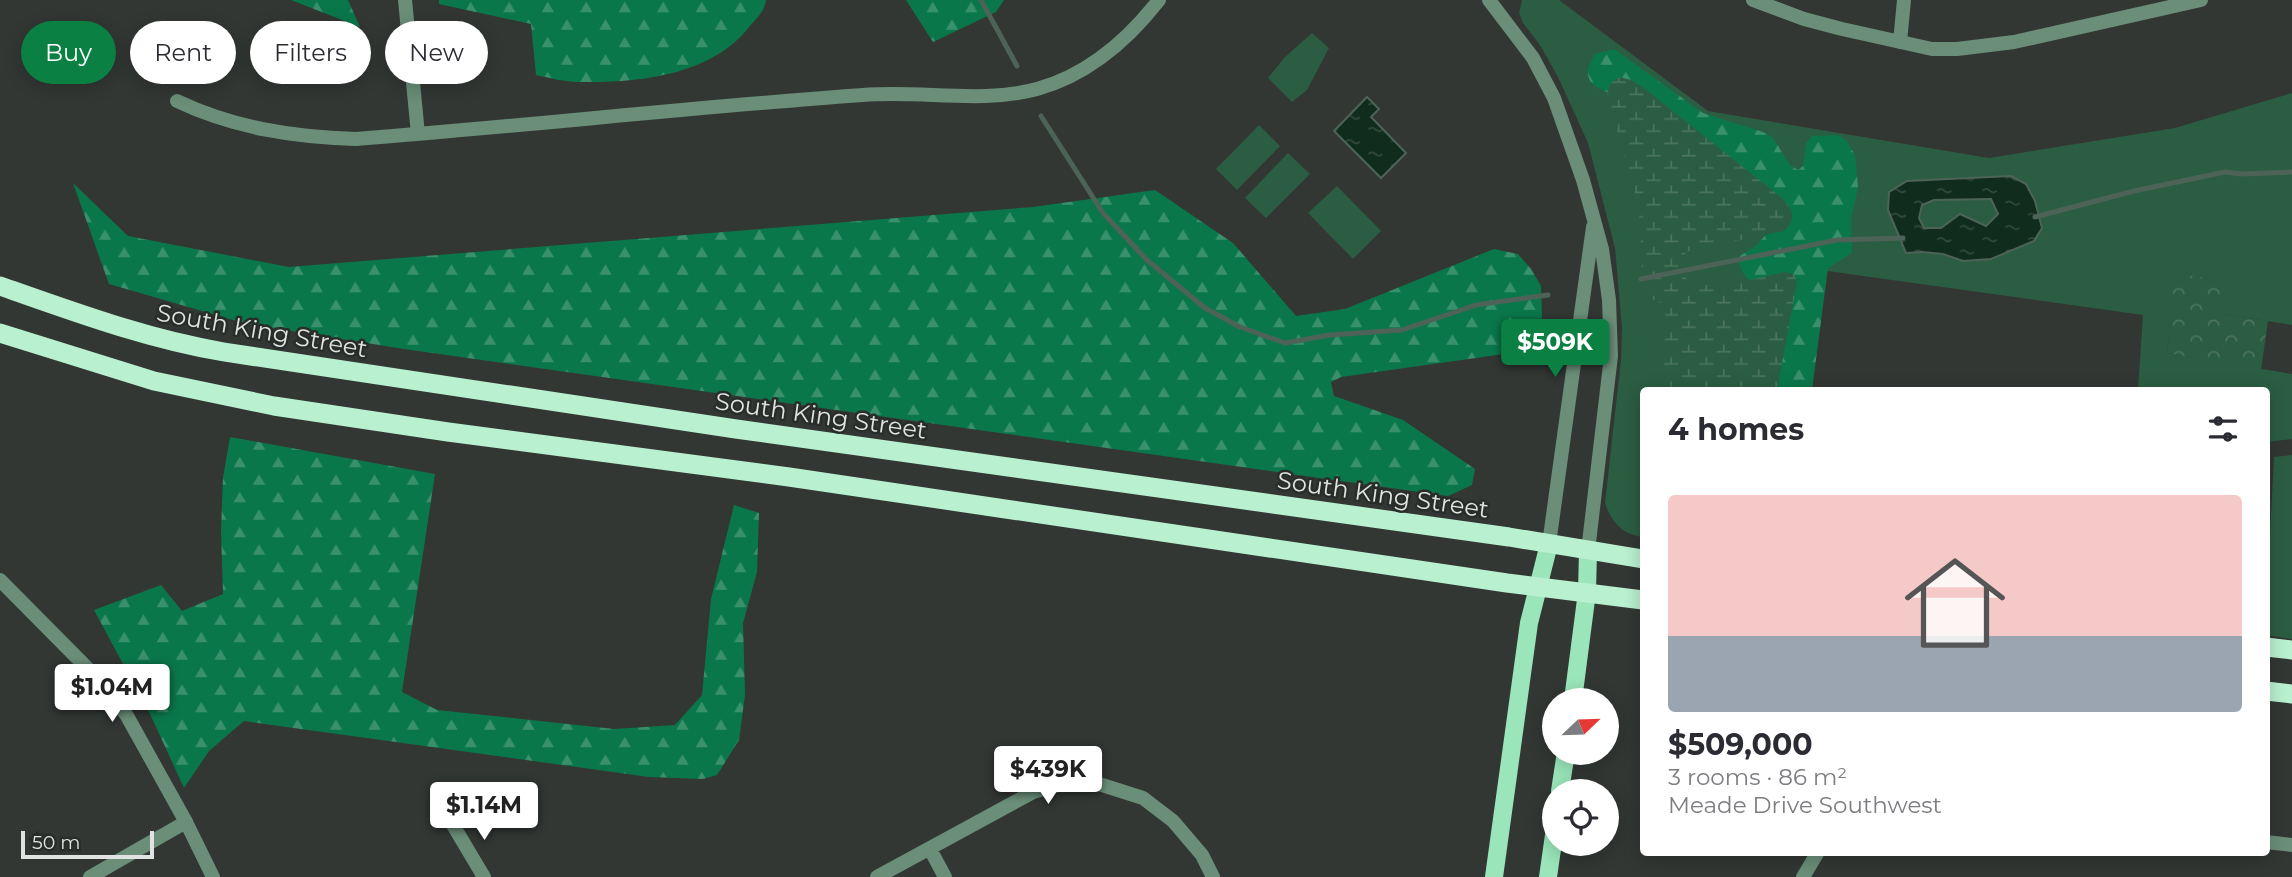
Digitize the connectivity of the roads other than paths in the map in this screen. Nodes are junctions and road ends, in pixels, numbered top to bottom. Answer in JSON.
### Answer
{"nodes":[{"id":1,"x":405,"y":0,"type":"edge"},
{"id":2,"x":1159,"y":0,"type":"edge"},
{"id":3,"x":1489,"y":0,"type":"edge"},
{"id":4,"x":1753,"y":0,"type":"edge"},
{"id":5,"x":1904,"y":0,"type":"edge"},
{"id":6,"x":2201,"y":0,"type":"edge"},
{"id":7,"x":1900,"y":42,"type":"junction"},
{"id":8,"x":177,"y":101,"type":"dead end"},
{"id":9,"x":418,"y":134,"type":"junction"},
{"id":10,"x":1594,"y":219,"type":"junction"},
{"id":11,"x":0,"y":286,"type":"edge"},
{"id":12,"x":0,"y":333,"type":"edge"},
{"id":13,"x":1549,"y":544,"type":"junction"},
{"id":14,"x":1588,"y":551,"type":"junction"},
{"id":15,"x":1640,"y":559,"type":"edge"},
{"id":16,"x":0,"y":580,"type":"edge"},
{"id":17,"x":1539,"y":586,"type":"junction"},
{"id":18,"x":1587,"y":592,"type":"junction"},
{"id":19,"x":1640,"y":600,"type":"edge"},
{"id":20,"x":2270,"y":647,"type":"edge"},
{"id":21,"x":2292,"y":650,"type":"edge"},
{"id":22,"x":1575,"y":688,"type":"edge"},
{"id":23,"x":2270,"y":691,"type":"edge"},
{"id":24,"x":2292,"y":694,"type":"edge"},
{"id":25,"x":186,"y":822,"type":"junction"},
{"id":26,"x":453,"y":825,"type":"dead end"},
{"id":27,"x":2270,"y":842,"type":"edge"},
{"id":28,"x":2292,"y":845,"type":"edge"},
{"id":29,"x":930,"y":849,"type":"junction"},
{"id":30,"x":1551,"y":856,"type":"edge"},
{"id":31,"x":1816,"y":856,"type":"edge"},
{"id":32,"x":90,"y":877,"type":"edge"},
{"id":33,"x":213,"y":877,"type":"edge"},
{"id":34,"x":484,"y":877,"type":"edge"},
{"id":35,"x":877,"y":877,"type":"edge"},
{"id":36,"x":945,"y":877,"type":"edge"},
{"id":37,"x":1213,"y":877,"type":"edge"},
{"id":38,"x":1494,"y":877,"type":"edge"},
{"id":39,"x":1548,"y":877,"type":"edge"},
{"id":40,"x":1803,"y":877,"type":"edge"}],
"edges":[{"from":1,"to":9,"type":"street"},
{"from":2,"to":9,"type":"street"},
{"from":3,"to":10,"type":"street"},
{"from":4,"to":7,"type":"street"},
{"from":5,"to":7,"type":"street"},
{"from":6,"to":7,"type":"street"},
{"from":8,"to":9,"type":"street"},
{"from":10,"to":13,"type":"street"},
{"from":10,"to":14,"type":"street"},
{"from":11,"to":13,"type":"highway","name":"South King Street"},
{"from":12,"to":17,"type":"highway"},
{"from":13,"to":14,"type":"highway","name":"South King Street"},
{"from":13,"to":17,"type":"main road"},
{"from":14,"to":15,"type":"highway","name":"South King Street"},
{"from":14,"to":18,"type":"main road"},
{"from":16,"to":25,"type":"street"},
{"from":17,"to":18,"type":"highway"},
{"from":17,"to":38,"type":"main road"},
{"from":18,"to":19,"type":"highway"},
{"from":18,"to":22,"type":"main road"},
{"from":20,"to":21,"type":"highway"},
{"from":23,"to":24,"type":"highway"},
{"from":25,"to":32,"type":"street"},
{"from":25,"to":33,"type":"street"},
{"from":26,"to":34,"type":"street"},
{"from":27,"to":28,"type":"street"},
{"from":29,"to":35,"type":"street"},
{"from":29,"to":36,"type":"street"},
{"from":29,"to":37,"type":"street"},
{"from":30,"to":39,"type":"main road"},
{"from":31,"to":40,"type":"street"}]}
